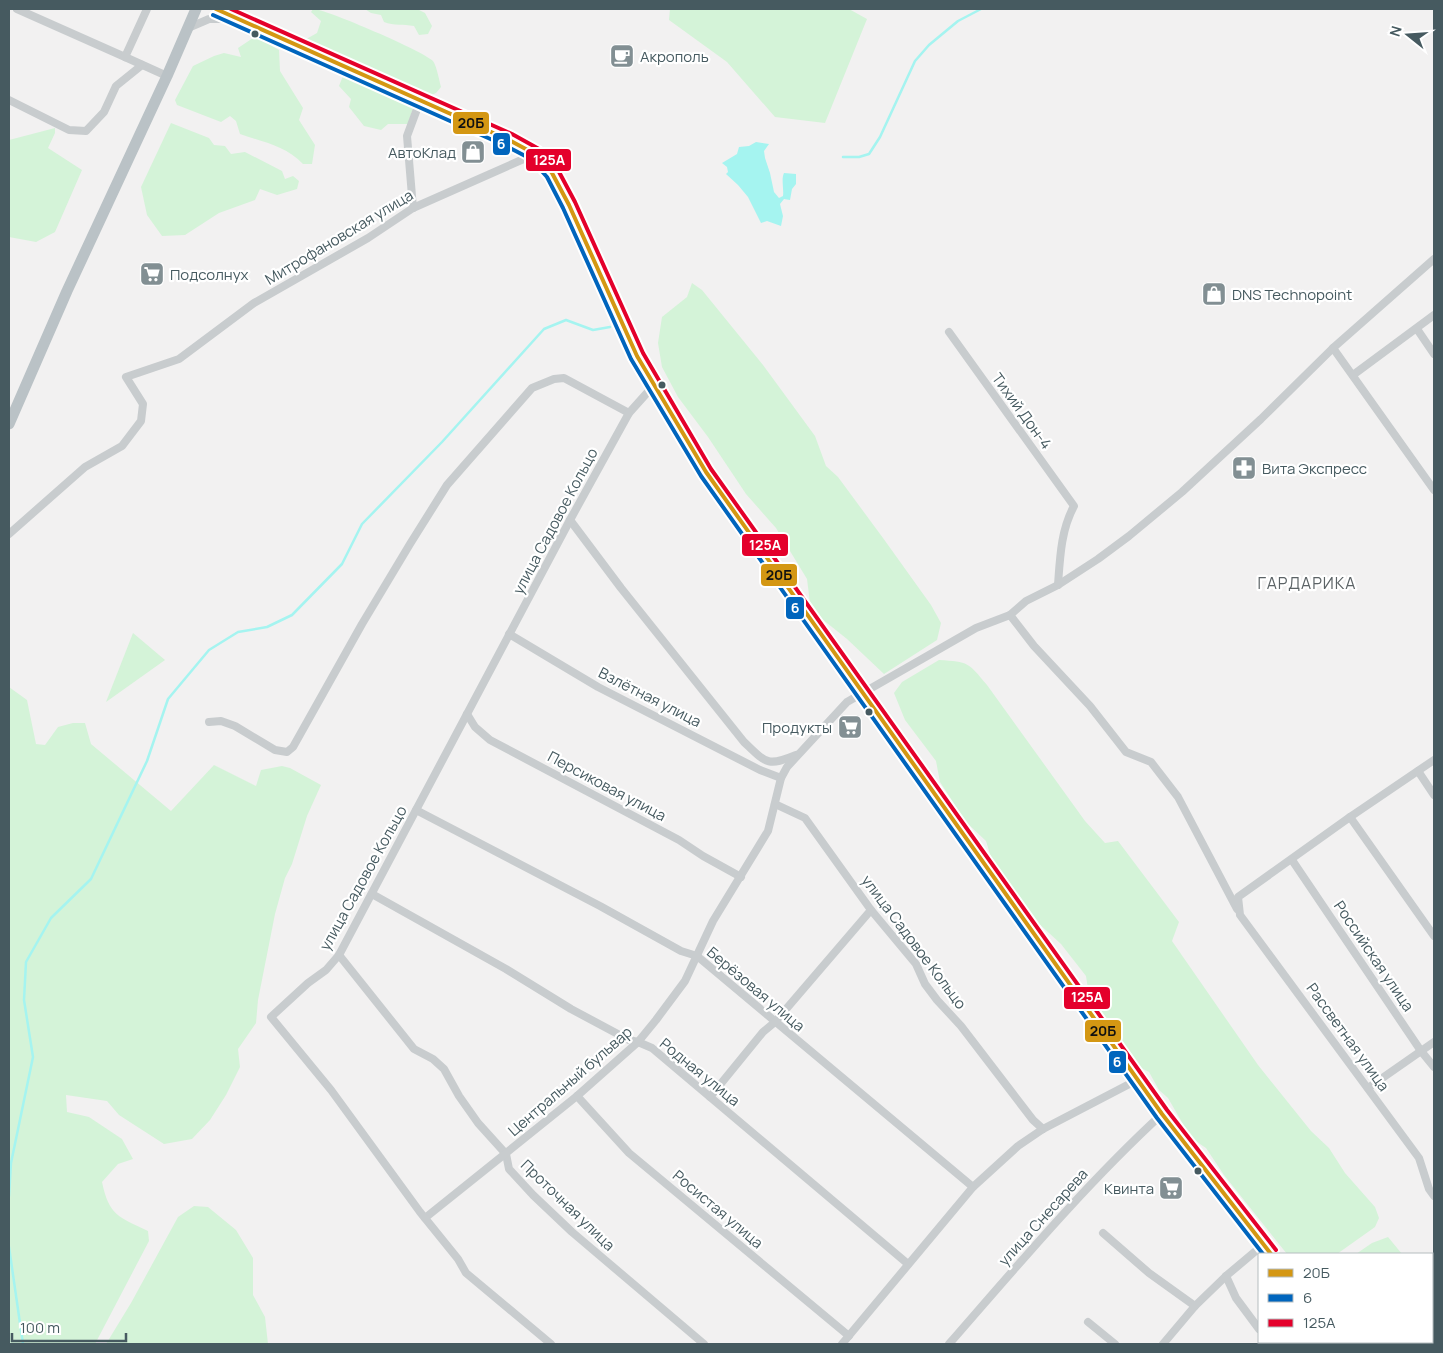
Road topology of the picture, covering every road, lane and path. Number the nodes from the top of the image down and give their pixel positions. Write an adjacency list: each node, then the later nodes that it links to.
1 (17, 9): 8 (street)
2 (146, 9): 8 (street)
3 (196, 9): 7 (highway)
4 (216, 9): 6 (street)
5 (229, 9): 6 (street)
6 (240, 20): 7 (street); 12 (street)
7 (188, 28): 10 (highway)
8 (125, 57): 9 (street)
9 (142, 64): 10 (street); 11 (street)
10 (167, 76): 24 (highway)
11 (9, 100)
12 (420, 102): 13 (street); 14 (street)
13 (535, 154): 14 (street, Митрофановская улица); 22 (street)
14 (413, 208): 27 (street, Митрофановская улица)
15 (1434, 259): 19 (street, Центральный бульвар)
16 (1434, 315): 17 (street)
17 (1417, 329): 20 (street); 21 (street)
18 (949, 332): 28 (street, Тихий Дон-4)
19 (1333, 348): 21 (street); 28 (street, Центральный бульвар)
20 (1434, 354)
21 (1353, 375): 25 (street)
22 (655, 384): 23 (street, улица Садовое Кольцо); 31 (street)
23 (629, 414): 26 (street, улица Садовое Кольцо); 33 (street)
24 (9, 424)
25 (1434, 490)
26 (570, 520): 30 (street, улица Садовое Кольцо); 34 (street)
27 (9, 534)
28 (1058, 584): 29 (street, Центральный бульвар)
29 (1010, 615): 31 (street, Центральный бульвар); 46 (street, Рассветная улица)
30 (509, 634): 32 (street, улица Садовое Кольцо); 37 (street, Взлётная улица)
31 (863, 693): 34 (street, Центральный бульвар); 55 (street)
32 (467, 714): 40 (street, улица Садовое Кольцо); 43 (street, Персиковая улица)
33 (210, 722)
34 (797, 754): 37 (street, Центральный бульвар)
35 (1434, 760): 36 (street)
36 (1418, 771): 38 (street); 41 (street)
37 (781, 778): 39 (street, Центральный бульвар)
38 (1434, 795)
39 (775, 804): 43 (street, Центральный бульвар); 45 (street, улица Садовое Кольцо)
40 (416, 810): 44 (street, улица Садовое Кольцо); 49 (street, Берёзовая улица)
41 (1350, 817): 42 (street); 47 (street)
42 (1292, 860): 46 (street); 53 (street, Российская улица)
43 (741, 877): 49 (street, Центральный бульвар)
44 (372, 894): 48 (street, улица Садовое Кольцо); 51 (street, Родная улица)
45 (871, 910): 50 (street); 60 (street, улица Садовое Кольцо)
46 (1240, 915): 56 (street, Рассветная улица)
47 (1434, 936)
48 (339, 955): 61 (street, Проточная улица); 64 (street, улица Садовое Кольцо)
49 (697, 956): 50 (street, Берёзовая улица); 51 (street, Центральный бульвар)
50 (775, 1022): 58 (street); 62 (street, Берёзовая улица)
51 (638, 1042): 57 (street, Центральный бульвар); 58 (street, Родная улица)
52 (1434, 1042): 53 (street)
53 (1421, 1051): 54 (street, Российская улица); 56 (street)
54 (1434, 1067)
55 (1139, 1079): 59 (street); 60 (street)
56 (1368, 1088): 63 (street, Рассветная улица)
57 (576, 1096): 61 (street, Центральный бульвар); 73 (street, Росистая улица)
58 (710, 1097): 68 (street, Родная улица)
59 (1162, 1114): 66 (street); 77 (street, улица Снесарева)
60 (1044, 1129): 62 (street)
61 (506, 1154): 64 (street, Центральный бульвар); 75 (street, Проточная улица)
62 (973, 1187): 68 (street)
63 (1434, 1196)
64 (425, 1218): 74 (street, улица Садовое Кольцо)
65 (1104, 1233): 70 (street)
66 (1264, 1244): 67 (street); 69 (street)
67 (1270, 1253)
68 (908, 1264): 73 (street)
69 (1226, 1276): 70 (street); 72 (street)
70 (1195, 1306): 79 (street)
71 (1088, 1322): 78 (street)
72 (1258, 1328)
73 (849, 1336): 76 (street)
74 (551, 1344)
75 (704, 1344)
76 (842, 1344)
77 (949, 1344)
78 (1115, 1344)
79 (1163, 1344)

